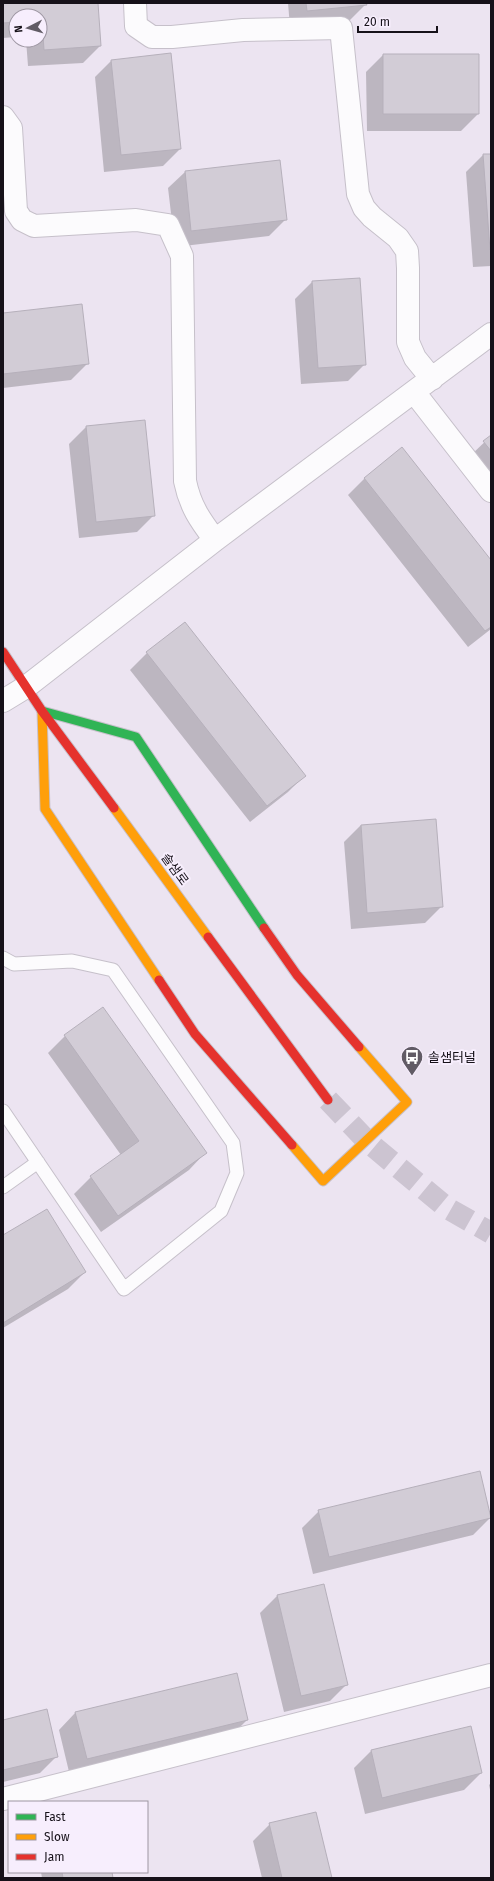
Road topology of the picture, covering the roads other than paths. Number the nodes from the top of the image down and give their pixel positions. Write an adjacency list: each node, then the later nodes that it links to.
1 (135, 3): 4 (street)
2 (3, 117): 7 (street)
3 (491, 334): 4 (street)
4 (432, 379): 5 (street)
5 (414, 392): 6 (street); 7 (street)
6 (491, 491)
7 (214, 540): 9 (street)
8 (3, 652): 9 (street, 솔샘로)
9 (26, 687): 10 (street); 11 (street, 솔샘로)
10 (3, 701)
11 (42, 711): 11 (street); 13 (street, 솔샘로)
12 (3, 958): 15 (lane)
13 (328, 1100)
14 (3, 1111): 15 (lane)
15 (38, 1162): 16 (lane)
16 (3, 1187)
17 (491, 1675): 18 (street)
18 (3, 1799)

